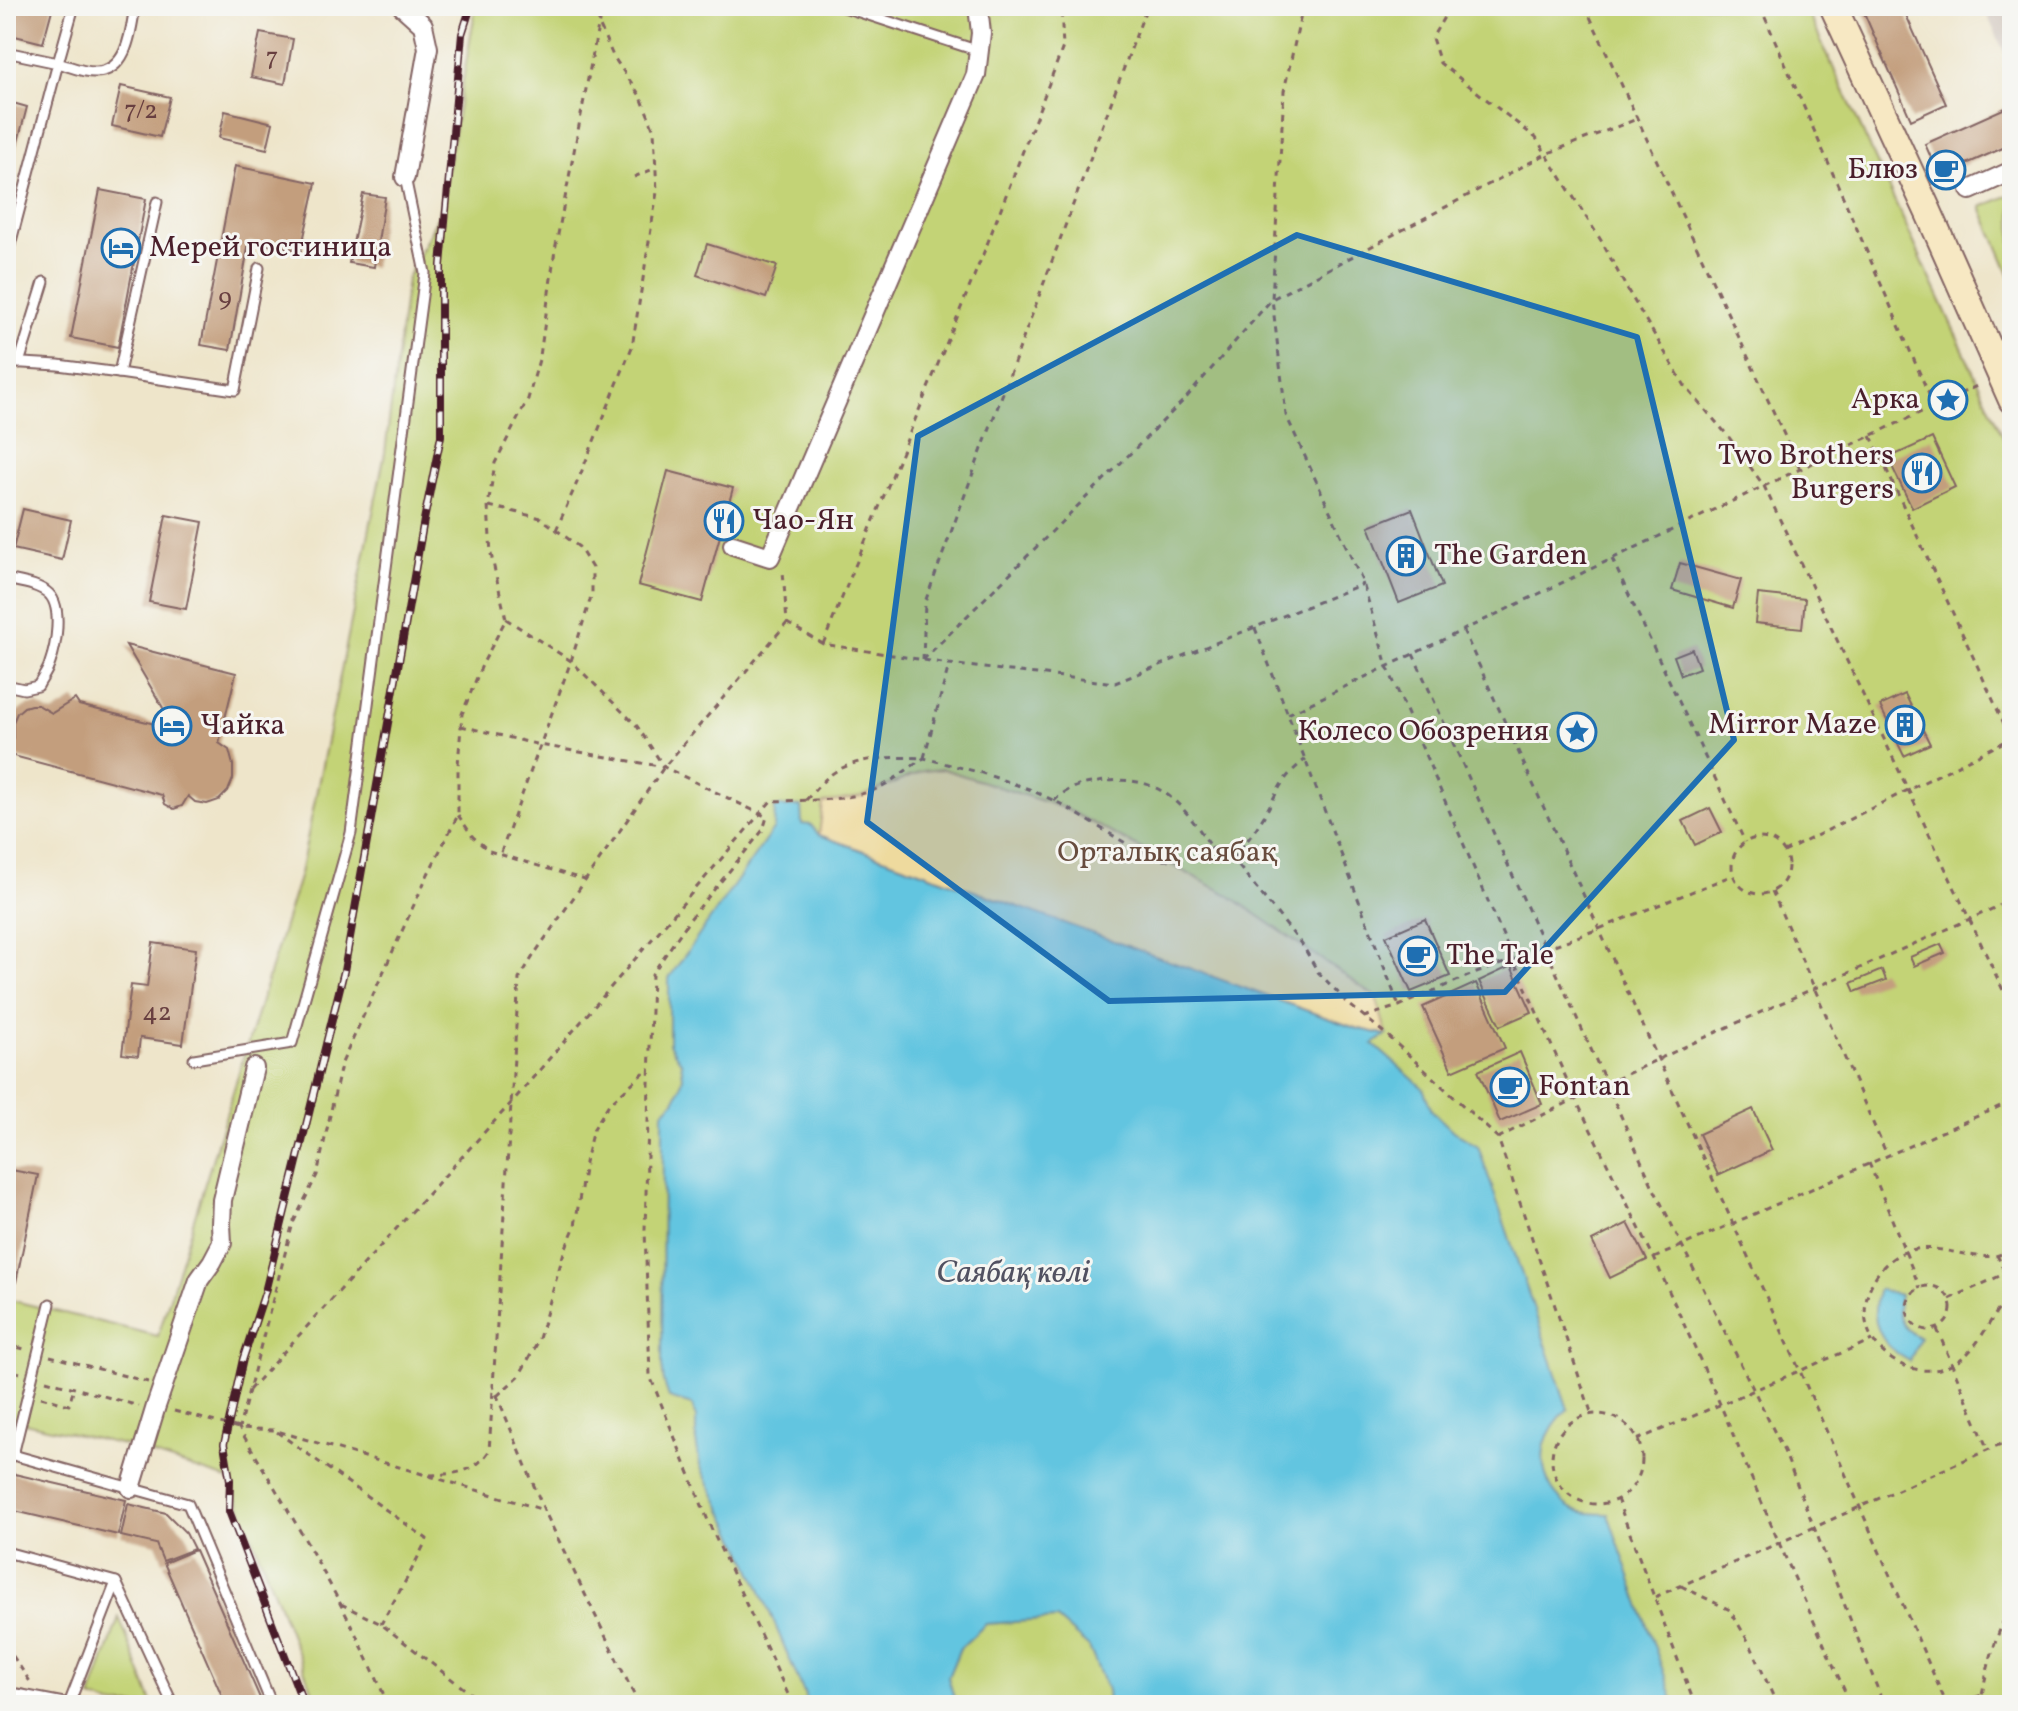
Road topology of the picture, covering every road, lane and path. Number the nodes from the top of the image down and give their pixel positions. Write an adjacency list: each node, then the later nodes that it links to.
1 (74, 6): 17 (lane)
2 (135, 6): 17 (lane)
3 (402, 6): 22 (street)
4 (602, 6): 14 (path)
5 (841, 6): 15 (lane)
6 (978, 6): 15 (street)
7 (1061, 6): 50 (path)
8 (1147, 6): 52 (path)
9 (1303, 6): 29 (path)
10 (1446, 6): 19 (path)
11 (1585, 6): 18 (path)
12 (1760, 6): 35 (path)
13 (1833, 6): 34 (main road)
14 (598, 22): 20 (path); 39 (path)
15 (979, 51): 41 (street)
16 (6, 52): 17 (lane)
17 (58, 63): 26 (lane)
18 (1637, 119): 19 (path); 37 (path)
19 (1546, 154): 29 (path); 38 (path)
20 (656, 168): 23 (path); 40 (path)
21 (2012, 171): 24 (street)
22 (405, 177): 86 (lane)
23 (634, 177)
24 (1970, 190)
25 (157, 202): 32 (lane)
26 (6, 260)
27 (259, 268): 32 (lane)
28 (44, 282): 31 (lane)
29 (1272, 299): 45 (path); 52 (path)
30 (6, 362): 31 (lane)
31 (19, 363): 32 (lane)
32 (119, 373)
33 (1981, 384): 35 (path)
34 (2012, 400)
35 (1934, 407): 36 (path)
36 (1871, 436): 37 (path); 59 (path)
37 (1800, 469): 38 (path)
38 (1764, 486): 43 (path); 64 (path)
39 (488, 506): 40 (path); 46 (path)
40 (556, 530): 53 (path)
41 (780, 534): 42 (street); 47 (path)
42 (733, 545)
43 (1612, 559): 49 (path); 69 (path)
44 (6, 579): 56 (lane)
45 (1363, 583): 48 (path); 55 (path)
46 (506, 619): 53 (path); 58 (path)
47 (787, 623): 50 (path); 63 (path)
48 (1254, 628): 54 (path); 57 (path)
49 (1463, 630): 51 (path); 79 (path)
50 (823, 644): 52 (path)
51 (1413, 654): 55 (path); 80 (path)
52 (923, 660): 54 (path)
53 (571, 661): 60 (path); 63 (path)
54 (949, 664): 61 (path)
55 (1387, 666): 57 (path); 81 (path)
56 (6, 685)
57 (1288, 714): 62 (path)
58 (461, 726): 60 (path); 68 (path)
59 (2012, 739): 64 (path)
60 (540, 745): 63 (path); 72 (path)
61 (924, 758): 65 (path); 65 (path); 66 (path)
62 (1306, 759): 73 (path); 83 (path)
63 (664, 767): 67 (path); 75 (path)
64 (1908, 790): 71 (path); 78 (path)
65 (806, 800): 67 (path)
66 (1054, 801): 70 (path); 70 (path)
67 (760, 812): 89 (path); 93 (path)
68 (458, 815): 72 (path); 120 (path)
69 (1745, 842): 71 (path); 74 (path)
70 (1212, 848): 73 (path)
71 (1784, 852): 76 (path)
72 (500, 855): 75 (path)
73 (1233, 859): 85 (path)
74 (1733, 875): 76 (path); 79 (path)
75 (585, 880): 93 (path)
76 (1772, 891): 82 (path)
77 (2012, 900): 78 (path)
78 (1970, 919): 82 (path); 84 (path)
79 (1599, 929): 80 (path); 87 (path)
80 (1545, 948): 81 (path); 90 (path)
81 (1513, 959): 83 (path); 91 (path)
82 (1815, 989): 87 (path); 95 (path)
83 (1399, 1006): 85 (path)
84 (2012, 1009)
85 (1364, 1017): 94 (path)
86 (194, 1059)
87 (1658, 1059): 90 (path); 97 (path)
88 (254, 1068): 117 (street)
89 (650, 1068): 123 (path); 156 (path)
90 (1606, 1083): 91 (path); 98 (path)
91 (1575, 1098): 94 (path); 102 (path)
92 (2012, 1101): 95 (path)
93 (512, 1102): 118 (path); 120 (path)
94 (1498, 1138): 126 (path)
95 (1887, 1156): 96 (path)
96 (1869, 1163): 97 (path); 100 (path)
97 (1733, 1223): 98 (path); 115 (path)
98 (1682, 1245): 102 (path); 121 (path)
99 (2012, 1249): 101 (path)
100 (1905, 1252): 101 (path); 105 (path); 110 (path)
101 (1997, 1255): 103 (path)
102 (1654, 1258): 124 (path)
103 (2006, 1273): 104 (path); 107 (path)
104 (2012, 1286)
105 (1920, 1288): 107 (path); 109 (path)
106 (2012, 1295): 113 (path)
107 (1950, 1299): 109 (path)
108 (50, 1304): 112 (lane)
109 (1937, 1329): 113 (path)
110 (1872, 1340): 113 (path); 115 (path)
111 (6, 1344): 112 (path)
112 (38, 1353): 116 (lane); 117 (path)
113 (1953, 1364): 131 (path)
114 (6, 1369): 116 (path)
115 (1800, 1371): 121 (path); 136 (path)
116 (32, 1377): 119 (path); 122 (lane)
117 (163, 1386): 125 (street)
118 (493, 1386): 123 (path); 133 (path)
119 (74, 1388): 122 (path); 125 (path)
120 (249, 1390): 127 (path)
121 (1753, 1390): 124 (path); 138 (path)
122 (28, 1394): 132 (lane)
123 (497, 1396): 137 (path)
124 (1720, 1404): 130 (path); 139 (path)
125 (155, 1408): 127 (path); 134 (street)
126 (1592, 1415): 130 (path); 135 (path)
127 (239, 1428): 128 (path); 144 (path)
128 (274, 1430): 133 (path); 146 (path)
129 (2012, 1439): 131 (path)
130 (1637, 1440): 135 (path)
131 (1988, 1450): 136 (path)
132 (10, 1454): 134 (lane)
133 (427, 1475): 137 (path)
134 (131, 1488): 152 (lane)
135 (1617, 1499): 143 (path)
136 (1860, 1507): 138 (path); 161 (path)
137 (544, 1510): 155 (path)
138 (1814, 1528): 139 (path); 160 (path)
139 (1779, 1543): 142 (path); 159 (path)
140 (6, 1552): 141 (lane)
141 (116, 1582): 150 (lane); 151 (lane)
142 (1681, 1586): 143 (path); 158 (path)
143 (1655, 1597): 157 (path)
144 (339, 1603): 146 (path); 153 (path)
145 (2012, 1604): 149 (path)
146 (381, 1624): 154 (path)
147 (6, 1646): 150 (path)
148 (6, 1695): 150 (lane)
149 (1982, 1695): 162 (path); 163 (path)
150 (43, 1699)
151 (173, 1705)
152 (272, 1705)
153 (388, 1705)
154 (485, 1705)
155 (639, 1705)
156 (793, 1705)
157 (1695, 1705)
158 (1777, 1705)
159 (1851, 1705)
160 (1884, 1705)
161 (1947, 1705)
162 (1953, 1705)
163 (1980, 1705)

